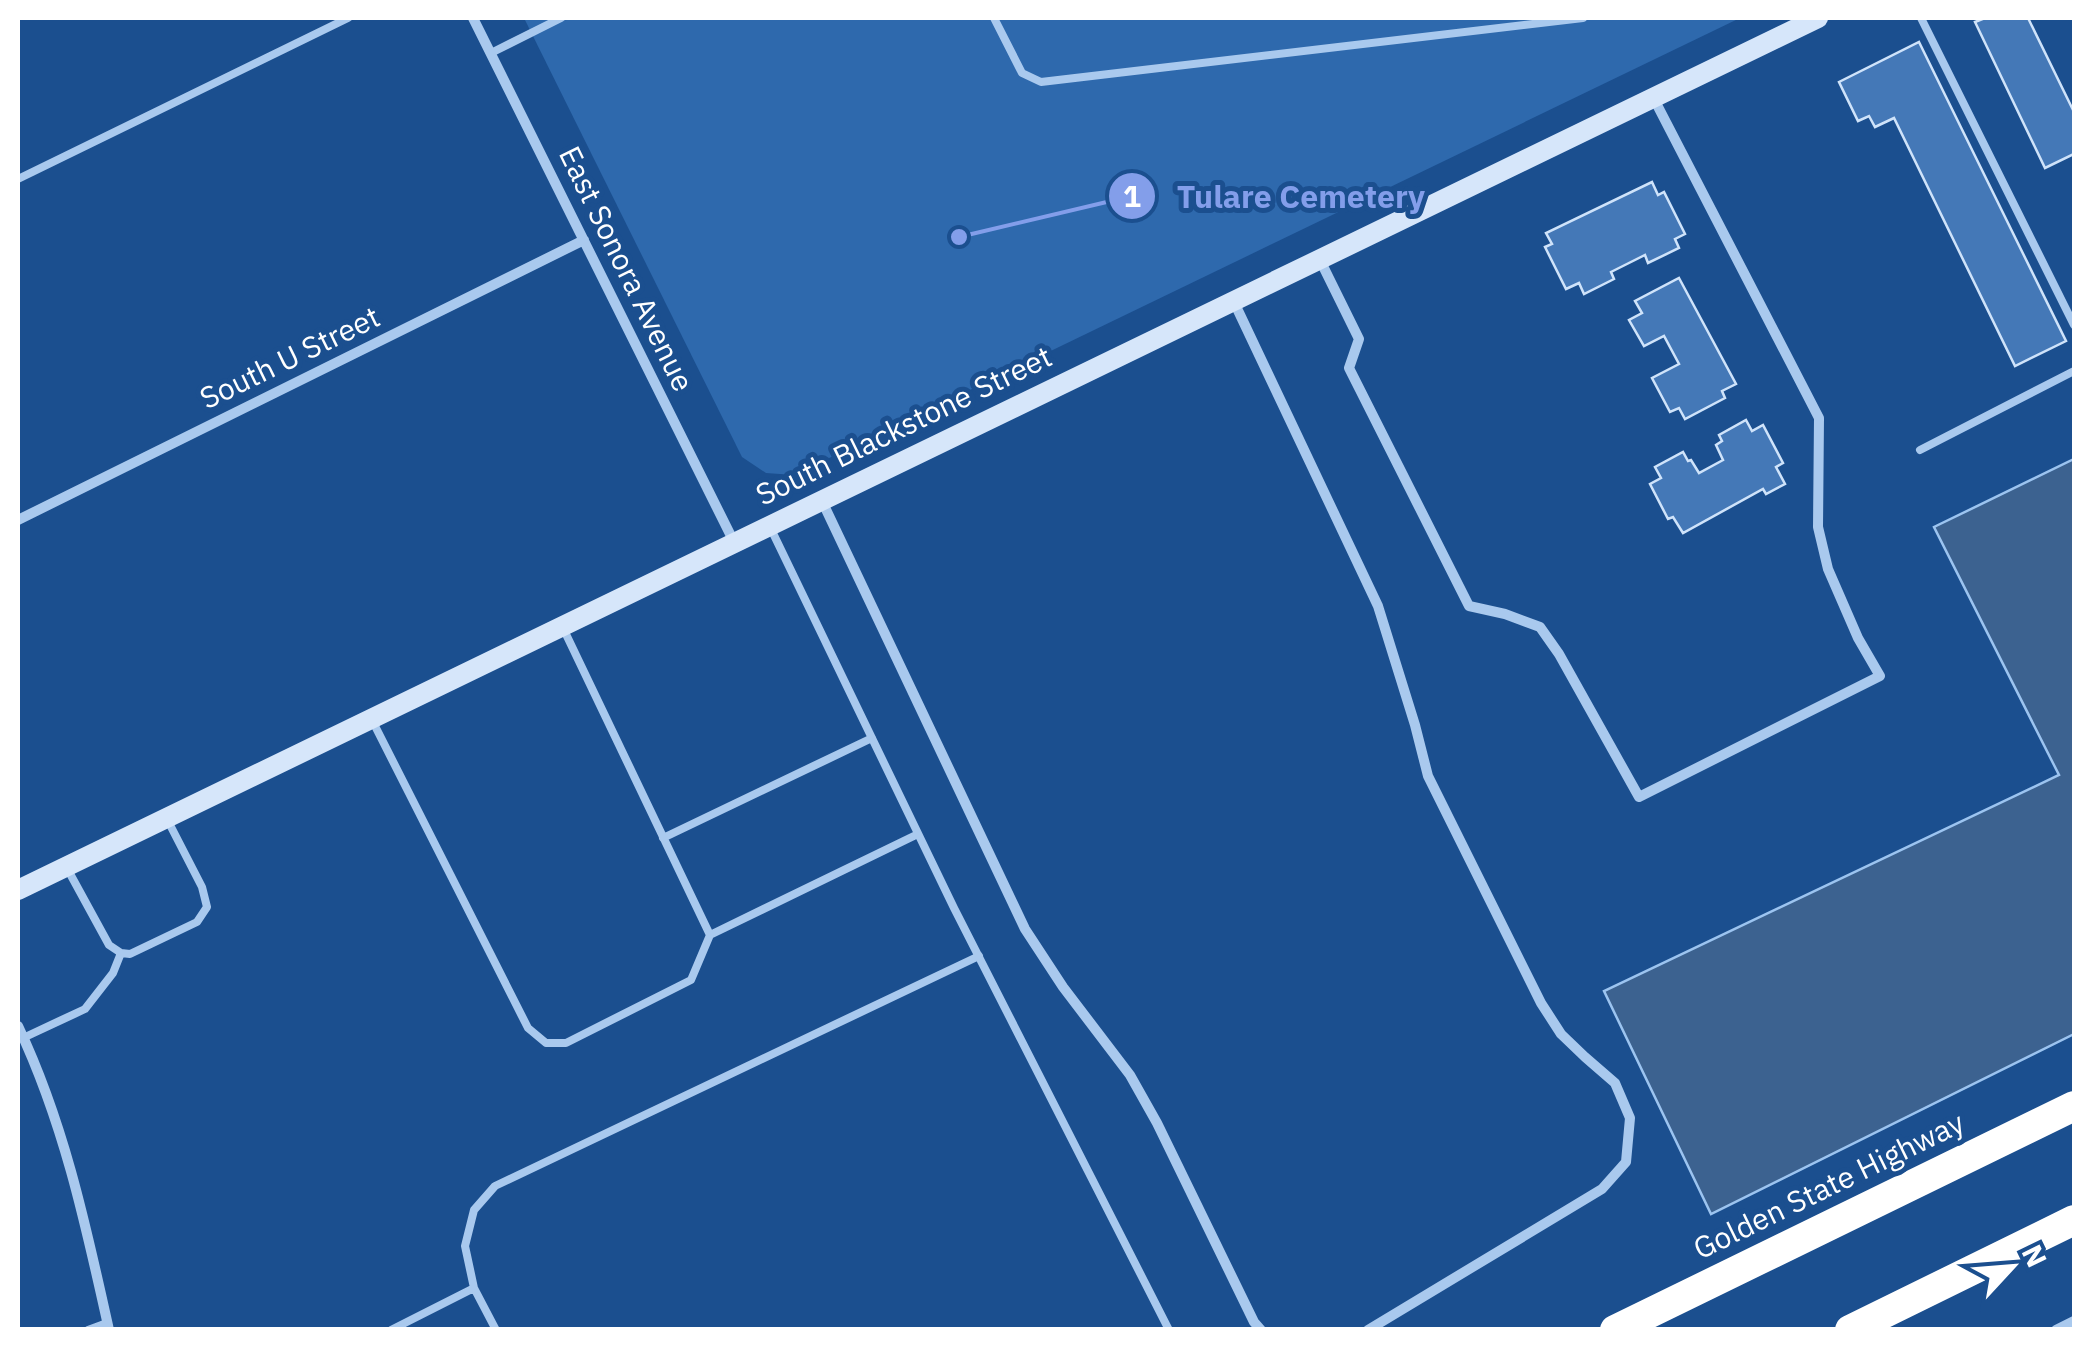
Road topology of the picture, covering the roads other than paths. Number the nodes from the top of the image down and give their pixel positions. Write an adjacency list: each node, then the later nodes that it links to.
1 (348, 18): 10 (lane)
2 (473, 18): 8 (street, East Sonora Avenue)
3 (561, 18): 8 (lane)
4 (994, 18): 5 (lane)
5 (1582, 18)
6 (1818, 18): 9 (main road, South Blackstone Street)
7 (1921, 18): 14 (lane)
8 (490, 53): 11 (street, East Sonora Avenue)
9 (1653, 97): 12 (main road, South Blackstone Street); 12 (street)
10 (18, 179)
11 (584, 240): 18 (street, South U Street); 20 (street, East Sonora Avenue)
12 (1320, 259): 13 (main road, South Blackstone Street)
13 (1234, 300): 17 (main road, South Blackstone Street); 44 (street)
14 (2074, 325)
15 (2074, 371): 16 (lane)
16 (1920, 450)
17 (822, 500): 19 (main road, South Blackstone Street); 43 (street)
18 (18, 520)
19 (769, 526): 20 (main road, South Blackstone Street); 23 (lane)
20 (734, 542): 21 (main road, South Blackstone Street)
21 (562, 626): 22 (main road, South Blackstone Street); 26 (lane)
22 (371, 718): 24 (main road, South Blackstone Street); 29 (lane)
23 (872, 738): 25 (lane); 26 (lane)
24 (166, 818): 27 (main road, South Blackstone Street); 30 (lane)
25 (918, 834): 29 (lane); 31 (lane)
26 (663, 838): 29 (lane)
27 (66, 866): 28 (main road, South Blackstone Street); 30 (lane)
28 (18, 890)
29 (710, 935)
30 (122, 953): 33 (lane)
31 (979, 956): 36 (lane); 42 (lane)
32 (18, 1026): 33 (street)
33 (23, 1038): 38 (street)
34 (2074, 1106): 45 (highway, Golden State Highway)
35 (2074, 1220): 46 (highway)
36 (474, 1288): 40 (lane); 41 (lane)
37 (2074, 1320): 47 (street)
38 (108, 1326): 39 (lane)
39 (88, 1330)
40 (391, 1330)
41 (496, 1330)
42 (1169, 1330)
43 (1261, 1330)
44 (1368, 1330)
45 (1615, 1330)
46 (1850, 1330)
47 (2056, 1330)

